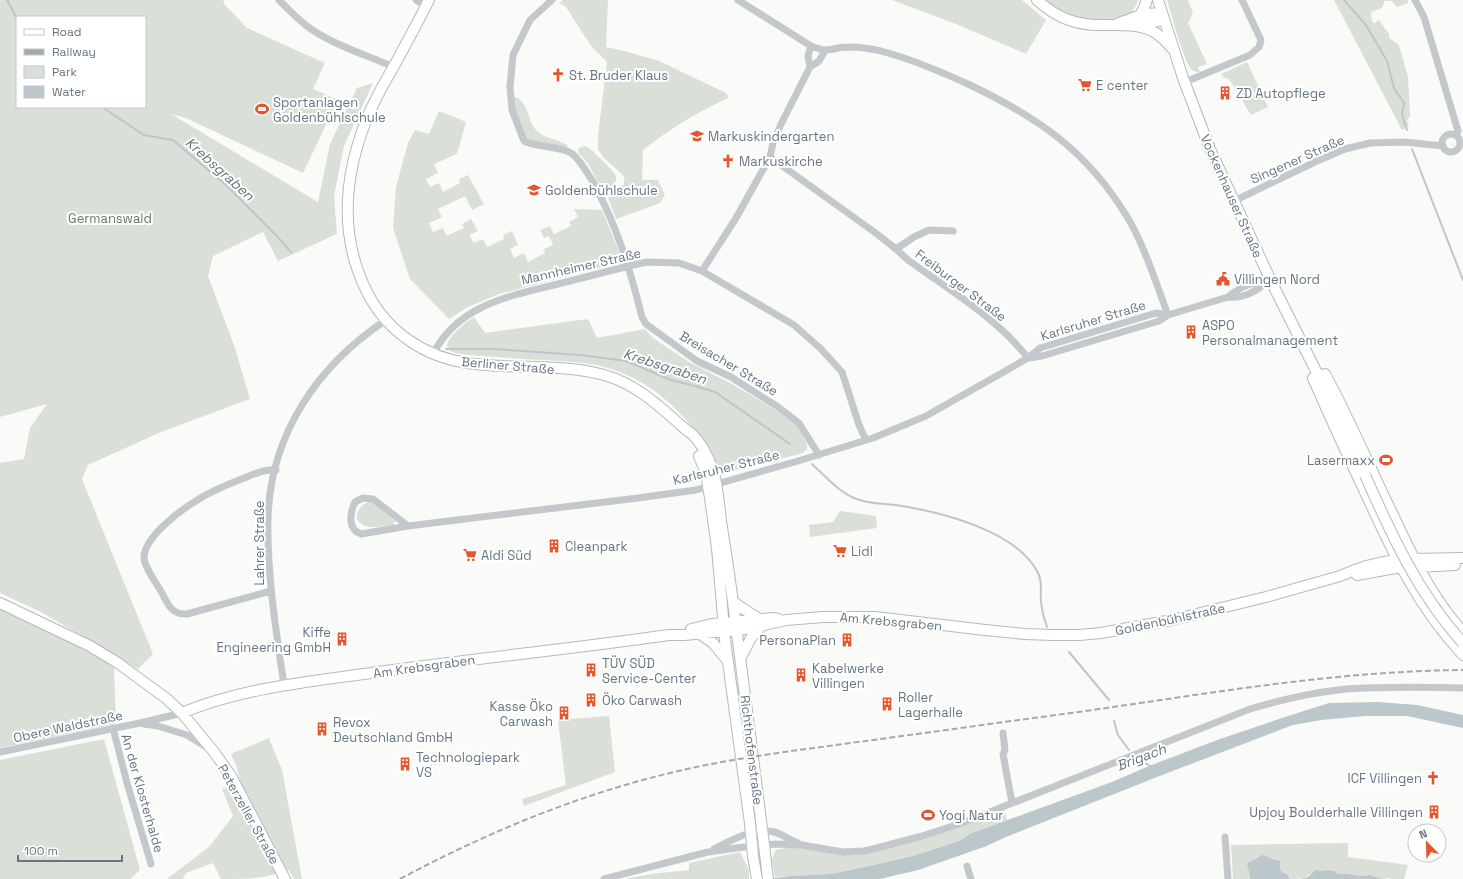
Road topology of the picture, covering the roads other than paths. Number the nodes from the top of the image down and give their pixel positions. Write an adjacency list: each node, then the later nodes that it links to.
1 (279, 0): 18 (street)
2 (416, 0): 10 (street)
3 (552, 0): 27 (street, Breisacher Straße)
4 (738, 0): 15 (street)
5 (1147, 0): 12 (street)
6 (1158, 0): 11 (street, Vockenhauser Straße)
7 (1242, 0): 20 (street)
8 (1415, 0): 21 (street)
9 (1038, 1): 13 (street)
10 (427, 3): 18 (street, Berliner Straße)
11 (1163, 16): 12 (street); 14 (street); 17 (street, Vockenhauser Straße)
12 (1139, 17): 13 (street)
13 (1116, 25): 14 (street)
14 (1129, 26): 17 (street)
15 (811, 46): 16 (street); 19 (street)
16 (825, 51): 19 (street); 30 (street)
17 (1174, 51): 20 (street, Vockenhauser Straße)
18 (393, 67): 31 (street, Berliner Straße)
19 (810, 68): 23 (street)
20 (1185, 82): 24 (street, Vockenhauser Straße)
21 (1456, 135): 22 (street); 22 (street)
22 (1442, 146): 24 (street, Singener Straße)
23 (770, 157): 26 (street, Freiburger Straße); 28 (street)
24 (1234, 200): 29 (street, Vockenhauser Straße)
25 (954, 231): 26 (street, Freiburger Straße)
26 (896, 249): 34 (street, Freiburger Straße)
27 (629, 266): 28 (street, Mannheimer Straße); 33 (street, Mannheimer Straße); 36 (street, Breisacher Straße)
28 (702, 271): 35 (street, Mannheimer Straße)
29 (1270, 279): 30 (street, Karlsruher Straße); 32 (street, Vockenhauser Straße)
30 (1168, 315): 34 (street, Karlsruher Straße)
31 (386, 320): 33 (street, Berliner Straße); 37 (street, Lahrer Straße)
32 (1306, 350): 40 (street, Vockenhauser Straße); 42 (street, Vockenhauser Straße); 59 (street, Vockenhauser Straße, bridge)
33 (433, 354): 38 (street, Berliner Straße)
34 (1028, 358): 35 (street, Karlsruher Straße)
35 (866, 440): 36 (street, Karlsruher Straße)
36 (819, 455): 38 (street, Karlsruher Straße)
37 (276, 470): 49 (street, Lahrer Straße); 49 (street)
38 (712, 485): 39 (street, Karlsruher Straße); 50 (street, Berliner Straße); 54 (street, Berliner Straße)
39 (408, 526): 39 (street, Karlsruher Straße)
40 (1388, 540): 43 (street, Vockenhauser Straße); 44 (street)
41 (1463, 558): 42 (street)
42 (1415, 563): 46 (street); 48 (street, Vockenhauser Straße)
43 (1399, 564): 44 (street, Goldenbühlstraße); 47 (street, Goldenbühlstraße); 59 (street, Vockenhauser Straße)
44 (1372, 565): 47 (street, Goldenbühlstraße)
45 (1463, 565): 46 (street)
46 (1444, 566): 48 (street)
47 (1340, 576): 55 (street, Goldenbühlstraße)
48 (1429, 585): 56 (street, Vockenhauser Straße)
49 (271, 591): 62 (street, Lahrer Straße)
50 (733, 602): 52 (street); 53 (street, Berliner Straße)
51 (0, 603): 64 (street, Peterzeller Straße)
52 (759, 623): 53 (street, Am Krebsgraben); 55 (street, Am Krebsgraben); 60 (street)
53 (736, 626): 54 (street, Am Krebsgraben); 60 (street, Richthofenstraße)
54 (724, 627): 57 (street, Am Krebsgraben); 58 (street, Am Krebsgraben); 61 (street, Richthofenstraße)
55 (996, 631)
56 (1463, 632)
57 (700, 634): 58 (street, Am Krebsgraben); 61 (street)
58 (670, 635): 62 (street, Am Krebsgraben)
59 (1462, 649)
60 (740, 659): 71 (street, Richthofenstraße)
61 (728, 661): 72 (street, Richthofenstraße)
62 (284, 686): 64 (street, Am Krebsgraben)
63 (1463, 688): 70 (street)
64 (182, 713): 65 (street, Obere Waldstraße); 69 (street, Peterzeller Straße)
65 (140, 723): 66 (street, Obere Waldstraße); 69 (street, Obere Waldstraße)
66 (113, 728): 68 (street, Obere Waldstraße); 78 (street, An der Klosterhalde)
67 (1003, 733): 70 (street)
68 (0, 752)
69 (214, 752): 82 (street, Peterzeller Straße)
70 (1012, 803): 75 (street)
71 (763, 831): 72 (street); 74 (street, Richthofenstraße); 75 (street)
72 (751, 833): 76 (street, Richthofenstraße); 77 (street)
73 (1225, 837): 85 (street)
74 (764, 845): 75 (street); 76 (street); 81 (street, Richthofenstraße)
75 (802, 845)
76 (752, 846): 77 (street); 80 (street, Richthofenstraße)
77 (708, 852): 83 (street)
78 (151, 864)
79 (967, 866): 84 (street)
80 (757, 875)
81 (768, 875)
82 (285, 879)
83 (604, 879)
84 (971, 879)
85 (1228, 879)

